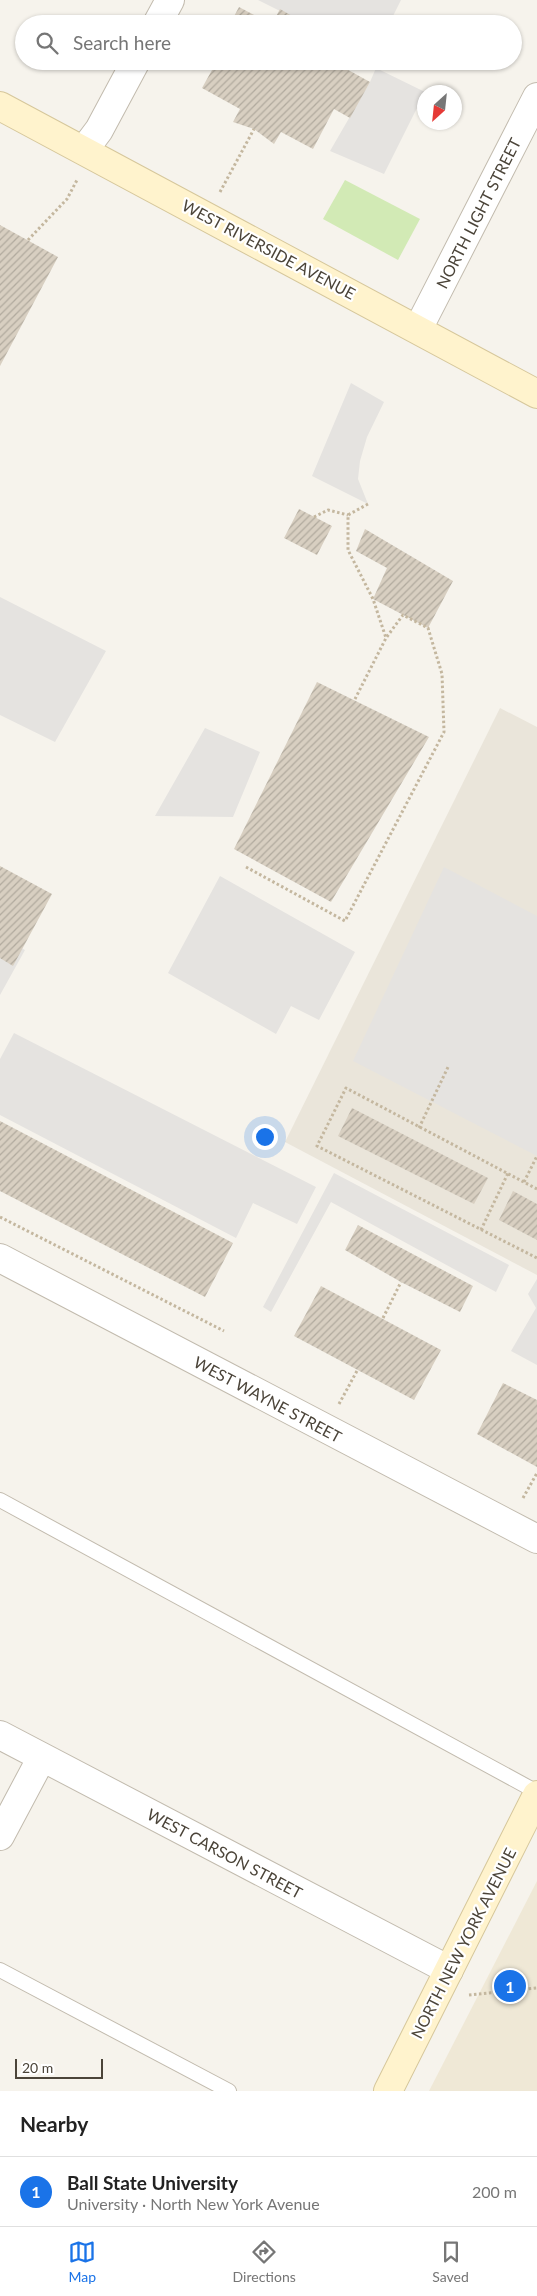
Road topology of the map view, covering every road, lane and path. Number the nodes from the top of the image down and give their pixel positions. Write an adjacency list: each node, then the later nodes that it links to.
1 (170, 0): 2 (street)
2 (162, 15)
3 (131, 70): 7 (street)
4 (537, 97): 11 (street, NORTH LIGHT STREET)
5 (0, 106): 7 (street, WEST RIVERSIDE AVENUE)
6 (254, 129): 9 (path)
7 (84, 150): 11 (street, WEST RIVERSIDE AVENUE)
8 (78, 177): 10 (path)
9 (220, 192)
10 (28, 240)
11 (418, 329): 12 (street, WEST RIVERSIDE AVENUE)
12 (537, 394)
13 (368, 504): 14 (path)
14 (348, 515): 15 (path); 16 (path)
15 (314, 517)
16 (386, 638): 17 (path); 18 (path)
17 (354, 700)
18 (246, 867)
19 (448, 1067): 20 (path)
20 (419, 1128): 22 (path); 26 (path)
21 (537, 1156): 23 (path)
22 (508, 1173): 23 (path); 26 (path)
23 (524, 1182): 24 (path)
24 (537, 1189)
25 (0, 1217): 31 (path)
26 (481, 1230): 28 (path)
27 (0, 1258): 33 (street, WEST WAYNE STREET)
28 (537, 1258)
29 (401, 1282): 30 (path)
30 (383, 1318)
31 (224, 1331)
32 (358, 1369): 33 (path)
33 (326, 1428): 35 (street, WEST WAYNE STREET)
34 (0, 1500): 38 (lane)
35 (537, 1539)
36 (0, 1735): 37 (street, WEST CARSON STREET)
37 (42, 1757): 39 (street); 41 (street, WEST CARSON STREET)
38 (535, 1805): 41 (street, NORTH NEW YORK AVENUE)
39 (0, 1836)
40 (0, 1970): 44 (lane)
41 (449, 1970): 45 (street, NORTH NEW YORK AVENUE)
42 (537, 1988): 43 (path)
43 (469, 1995)
44 (229, 2091)
45 (388, 2091)

